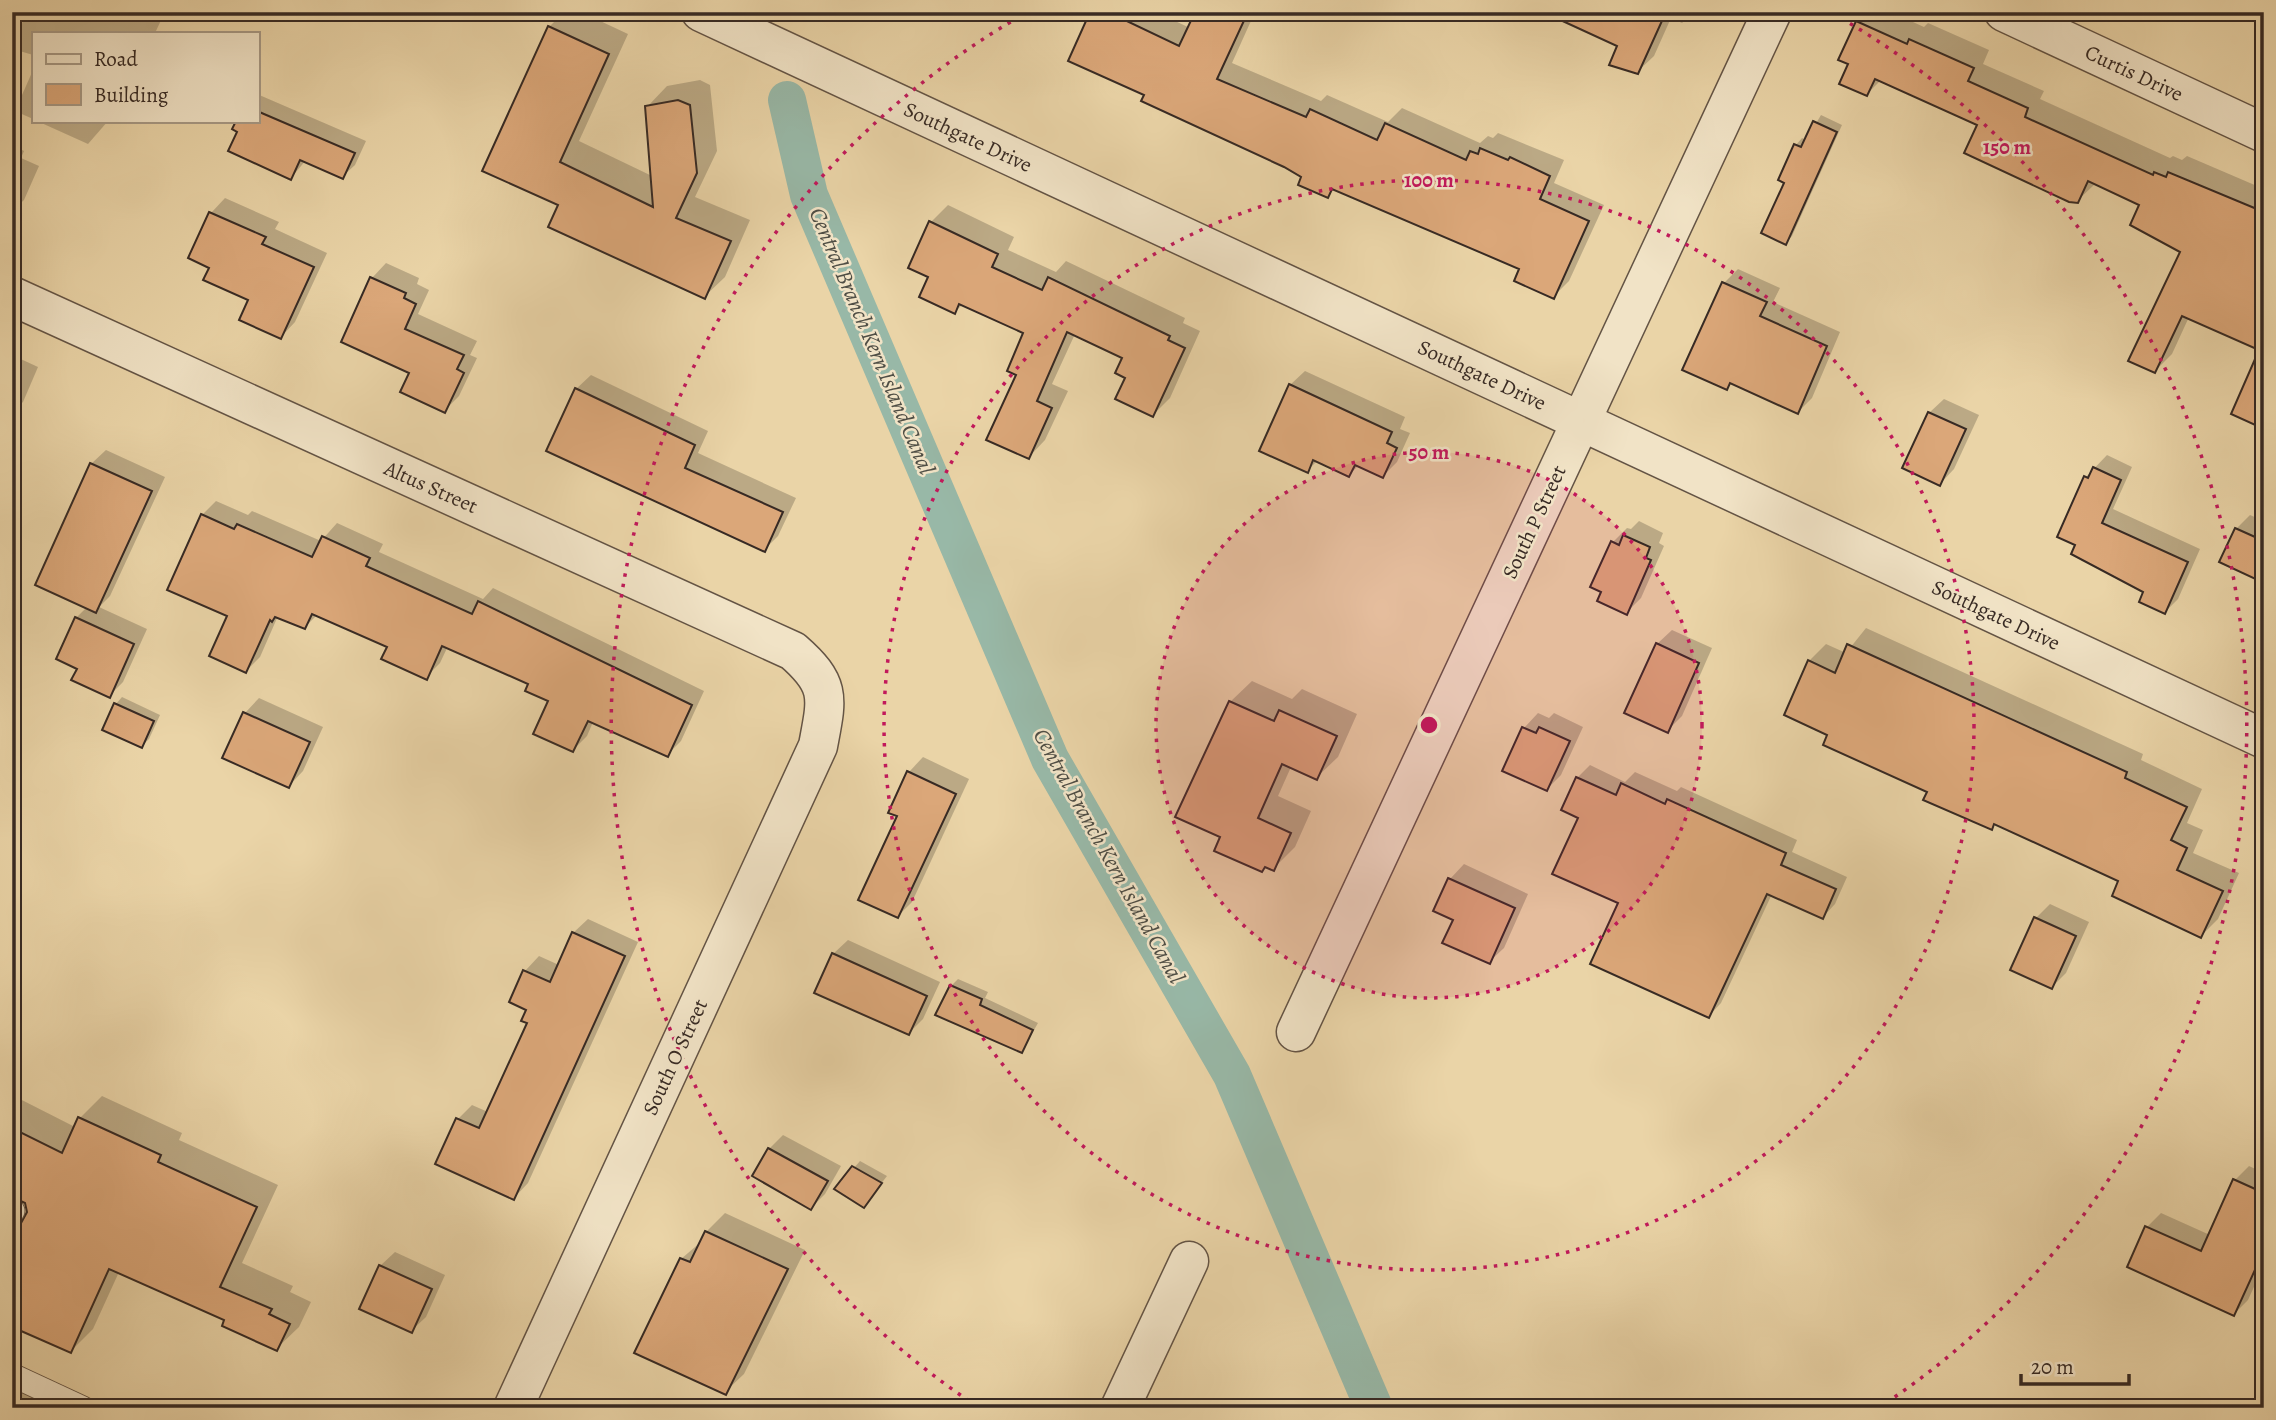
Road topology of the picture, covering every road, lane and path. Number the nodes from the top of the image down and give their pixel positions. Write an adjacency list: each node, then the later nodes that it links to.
1 (701, 12): 6 (street, Southgate Drive)
2 (1772, 12): 6 (street, South P Street)
3 (2004, 12): 4 (street, Curtis Drive)
4 (2264, 133)
5 (12, 296): 7 (street, Altus Street)
6 (1581, 421): 8 (street, Southgate Drive); 9 (street, South P Street)
7 (826, 702): 14 (street, South O Street)
8 (2264, 739)
9 (1296, 1032)
10 (1189, 1261): 15 (street)
11 (12, 1375): 12 (lane)
12 (59, 1403): 13 (lane)
13 (83, 1408)
14 (513, 1408)
15 (1120, 1408)

